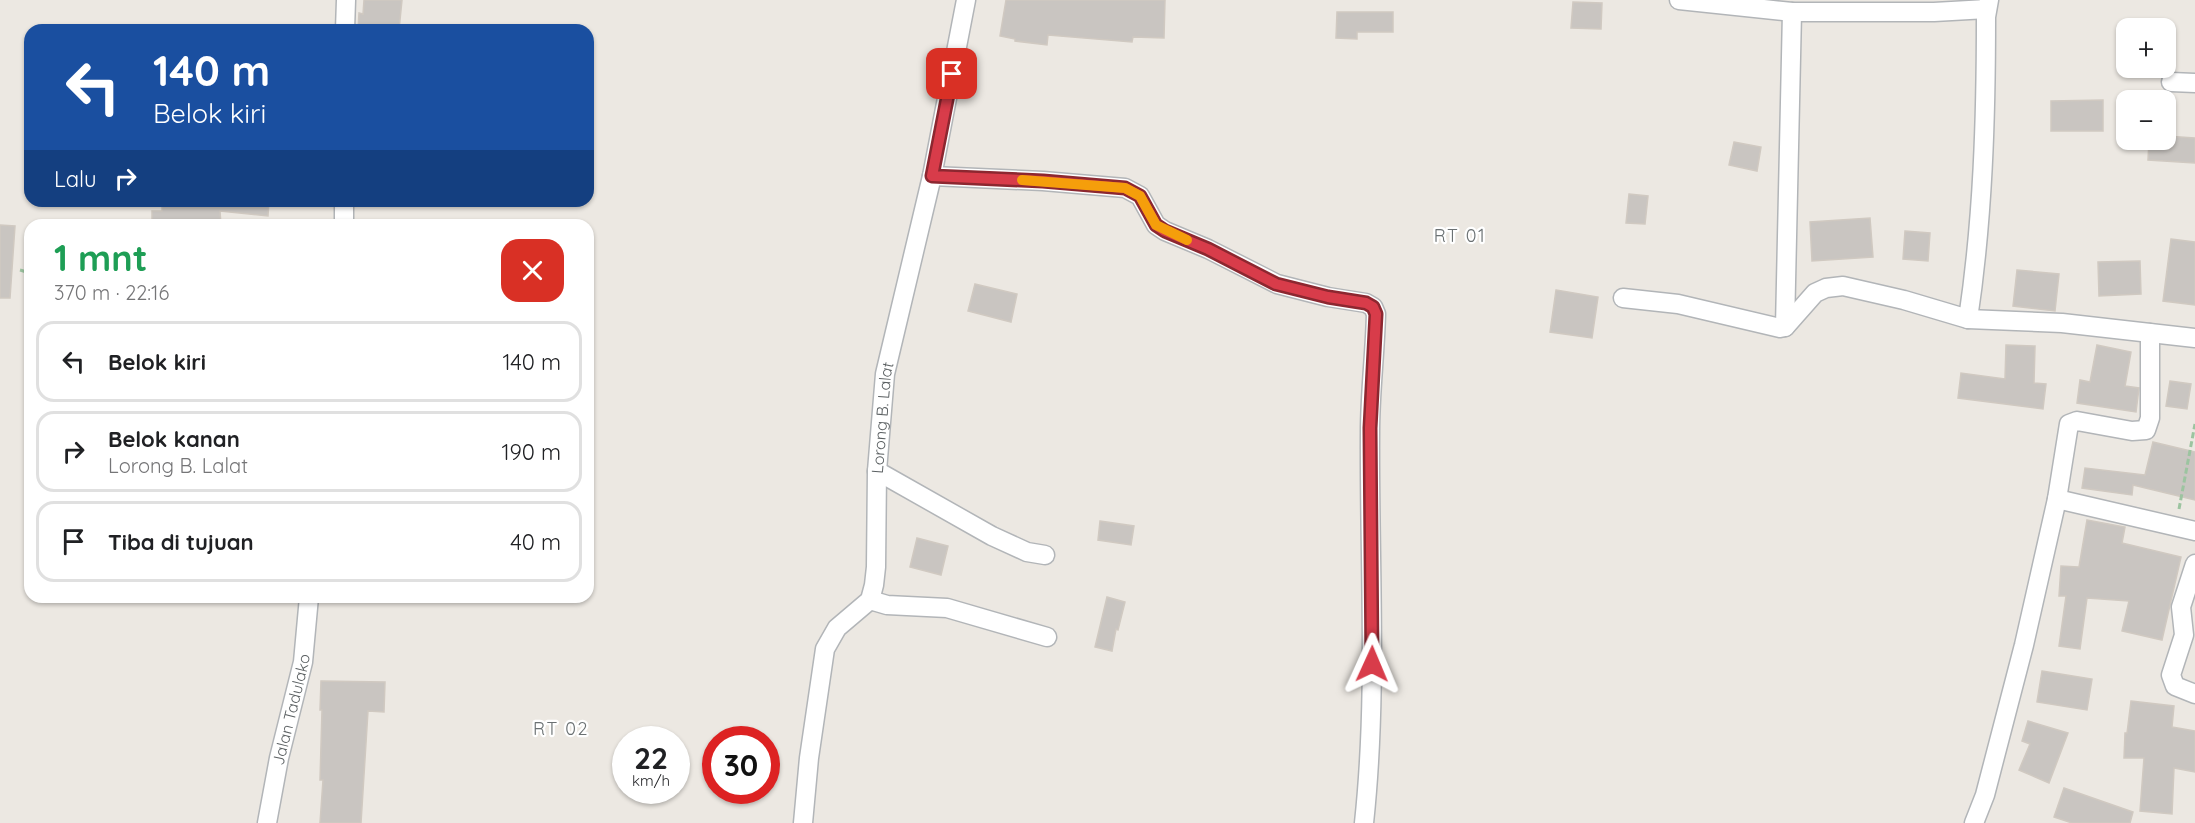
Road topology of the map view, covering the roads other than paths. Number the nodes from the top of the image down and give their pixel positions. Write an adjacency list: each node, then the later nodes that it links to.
1 (346, 0): 6 (street)
2 (966, 0): 9 (street, Lorong B. Lalat)
3 (1679, 0): 5 (street)
4 (1988, 4): 5 (street); 11 (street)
5 (1792, 12): 12 (street)
6 (345, 24)
7 (2171, 82): 8 (street)
8 (2195, 83)
9 (932, 176): 15 (street, Lorong B. Lalat); 26 (street)
10 (1623, 298): 12 (street)
11 (1968, 320): 12 (street); 13 (street)
12 (1785, 327)
13 (2150, 333): 14 (street); 16 (street)
14 (2195, 338)
15 (877, 471): 18 (street); 20 (street, Lorong B. Lalat)
16 (2057, 499): 17 (street); 27 (street)
17 (2195, 531)
18 (1045, 555)
19 (2195, 564): 23 (street)
20 (870, 600): 22 (street); 25 (street)
21 (308, 603): 24 (street, Jalan Tadulako)
22 (1047, 637)
23 (2195, 694)
24 (267, 823)
25 (803, 823)
26 (1364, 823)
27 (1974, 823)

